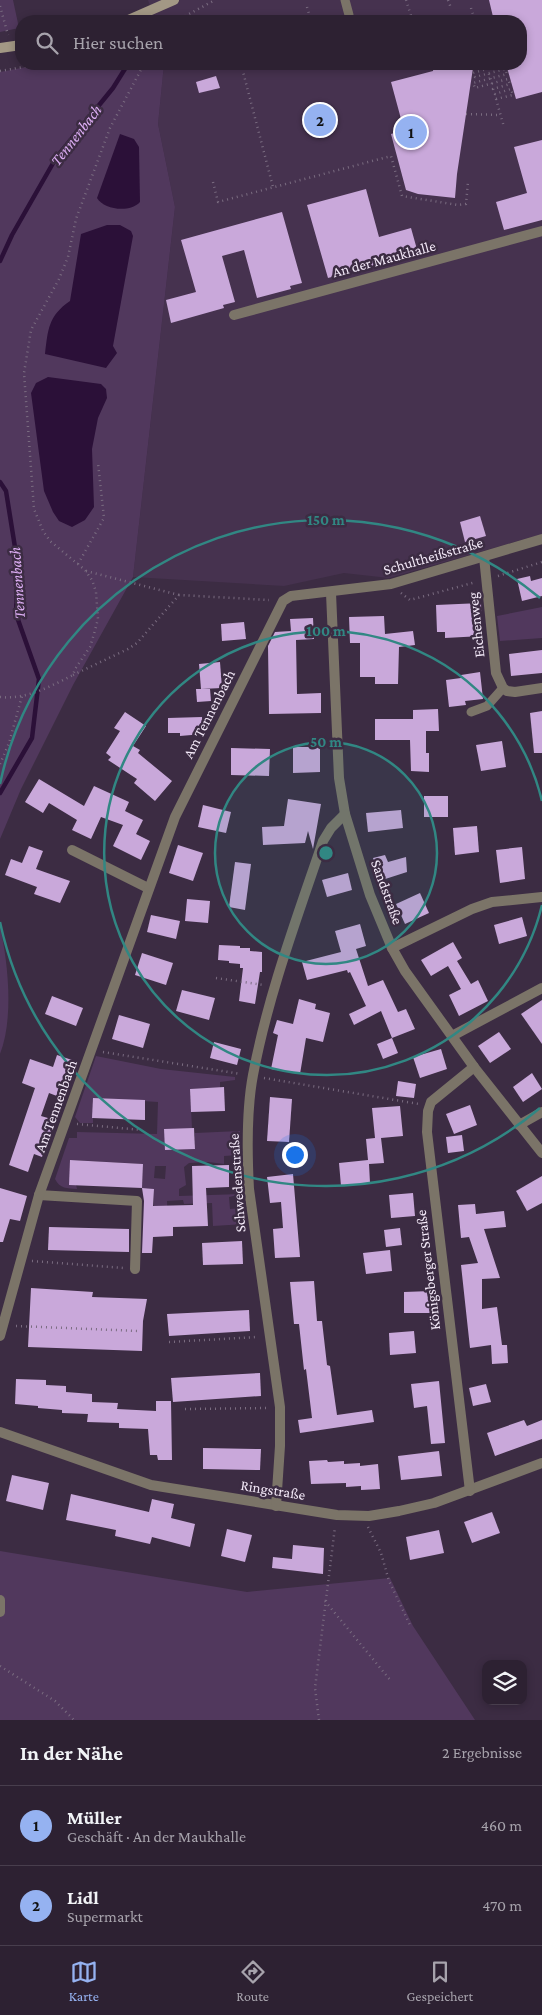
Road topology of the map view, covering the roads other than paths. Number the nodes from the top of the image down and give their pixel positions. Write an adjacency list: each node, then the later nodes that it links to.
1 (174, 0): 3 (main road)
2 (345, 0): 4 (lane)
3 (140, 15)
4 (349, 15)
5 (15, 45): 6 (main road)
6 (0, 48)
7 (542, 231): 8 (street, An der Maukhalle)
8 (234, 315)
9 (542, 539): 10 (street, Schultheißstraße)
10 (484, 557): 11 (street, Schultheißstraße); 12 (street, Eichenweg)
11 (331, 593): 15 (street, Sandstraße); 17 (street, Am Tennenbach)
12 (503, 688): 13 (street); 14 (lane)
13 (542, 688)
14 (471, 712)
15 (345, 814): 19 (street, Sandstraße); 32 (street, Schwedenstraße)
16 (72, 850): 17 (street)
17 (148, 888): 26 (street, Am Tennenbach)
18 (542, 897): 19 (street)
19 (392, 948): 21 (street, Sandstraße)
20 (542, 988): 21 (street)
21 (452, 1036): 22 (street, Sandstraße)
22 (474, 1067): 24 (street, Sandstraße); 31 (street, Königsberger Straße)
23 (542, 1112): 24 (street)
24 (519, 1125): 25 (street, Sandstraße)
25 (542, 1154)
26 (39, 1195): 27 (street); 28 (street, Am Tennenbach)
27 (135, 1269)
28 (0, 1336)
29 (0, 1432): 32 (street, Ringstraße)
30 (542, 1463): 31 (street, Ringstraße)
31 (470, 1491): 32 (street, Ringstraße)
32 (276, 1506)
33 (0, 1600): 34 (street)
34 (0, 1612)

